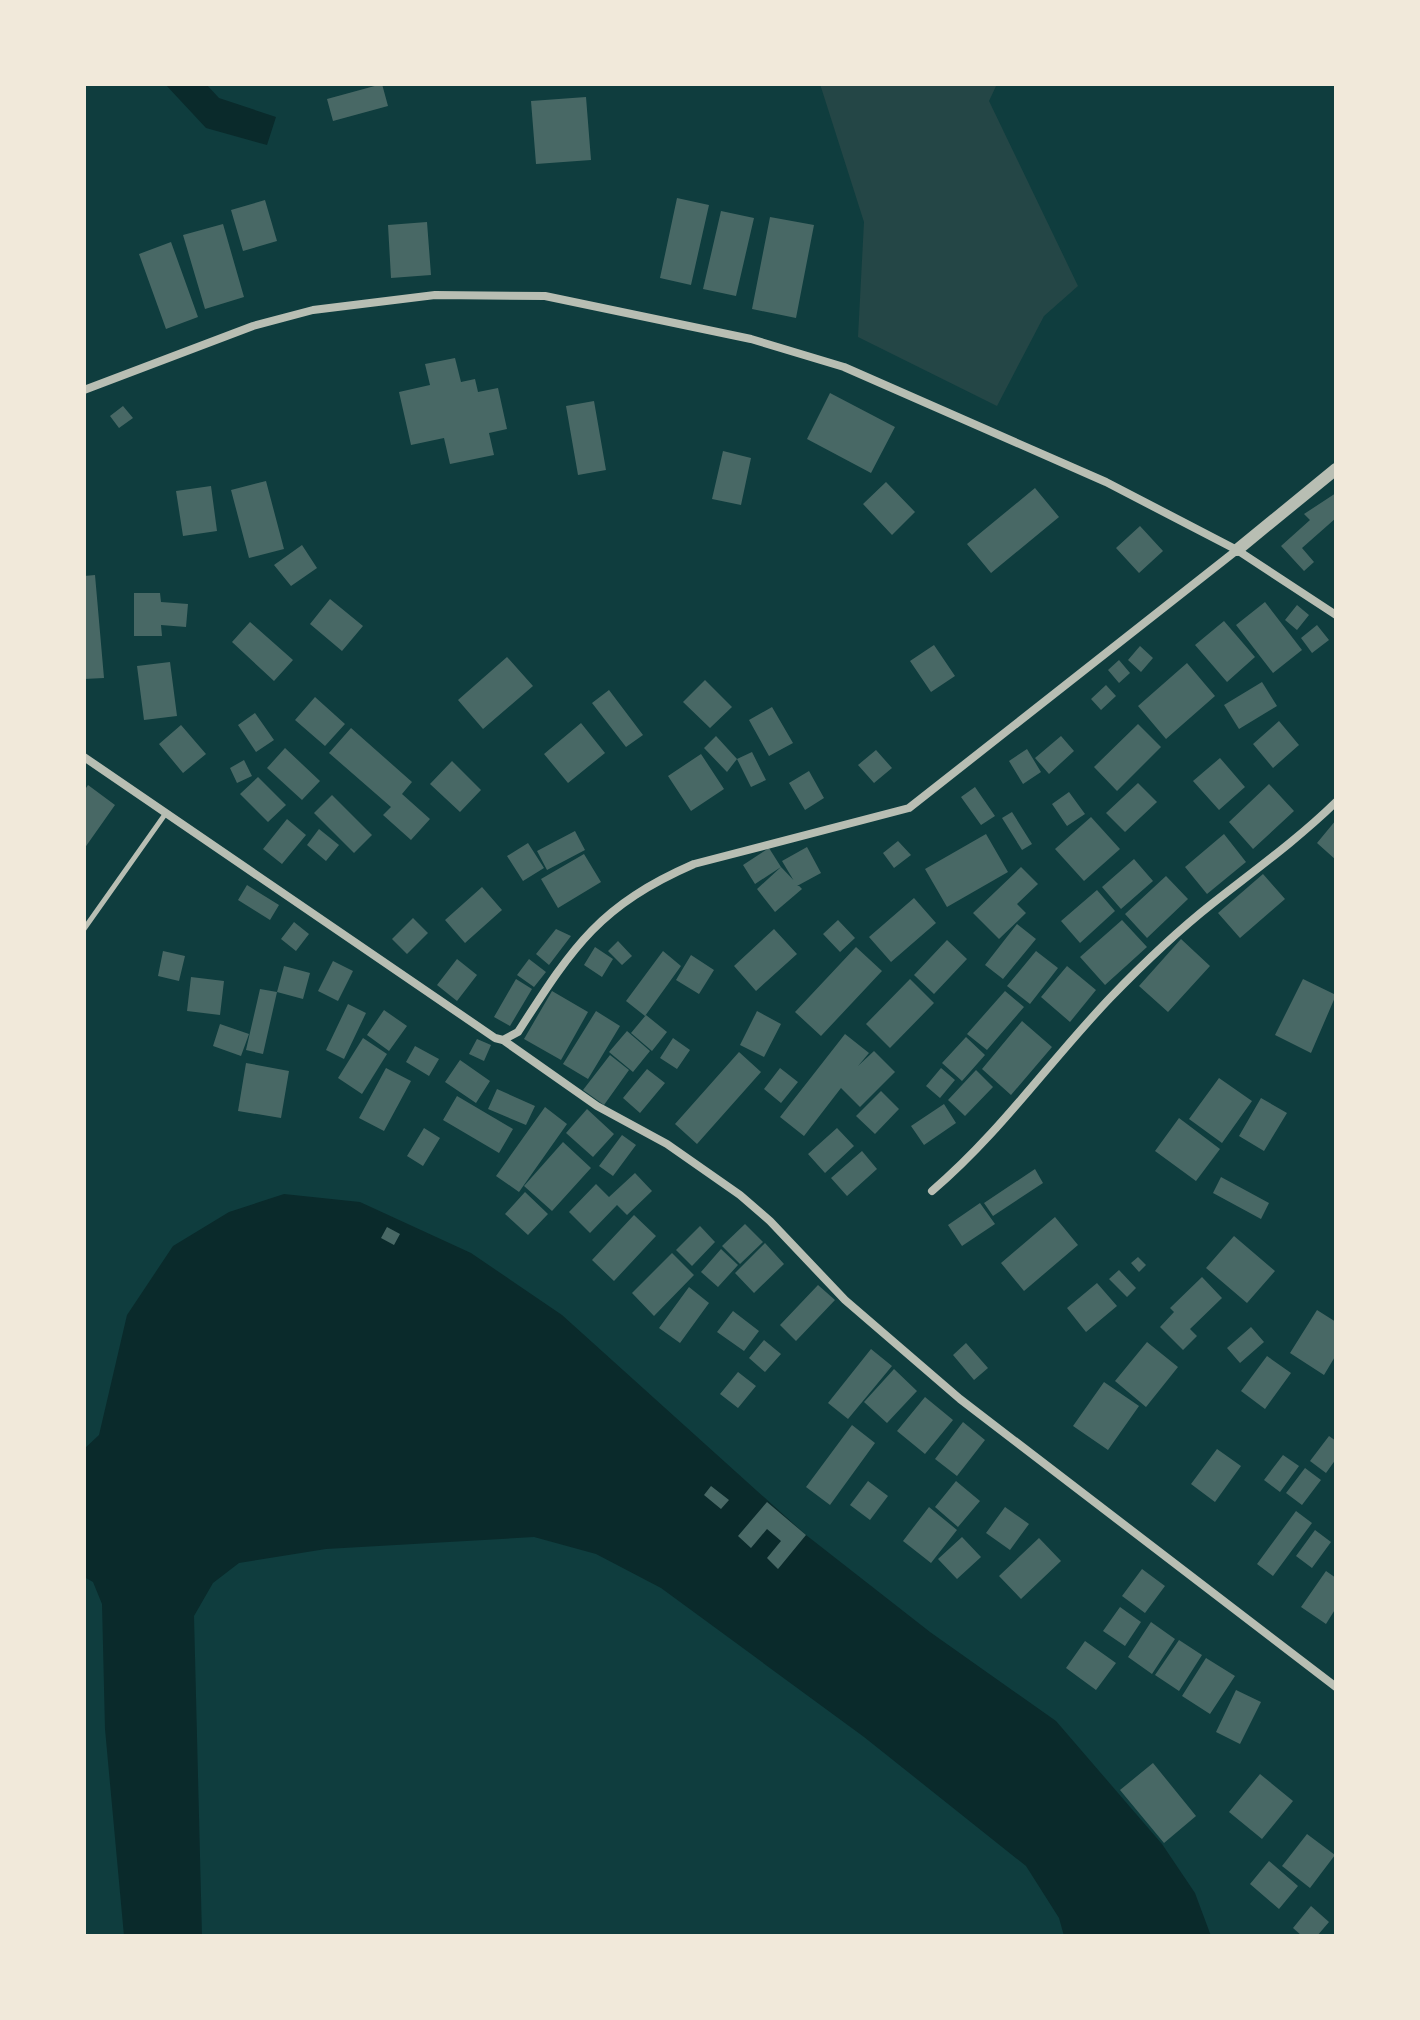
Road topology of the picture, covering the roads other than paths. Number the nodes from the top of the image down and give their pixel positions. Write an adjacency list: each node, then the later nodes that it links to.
1 (84, 390): 3 (street)
2 (1336, 469): 3 (street)
3 (1237, 550): 4 (street); 9 (street)
4 (1336, 615)
5 (84, 757): 7 (street)
6 (1336, 802): 10 (street)
7 (166, 813): 8 (lane); 9 (street)
8 (84, 929)
9 (503, 1040): 11 (street)
10 (932, 1191)
11 (1336, 1687)

